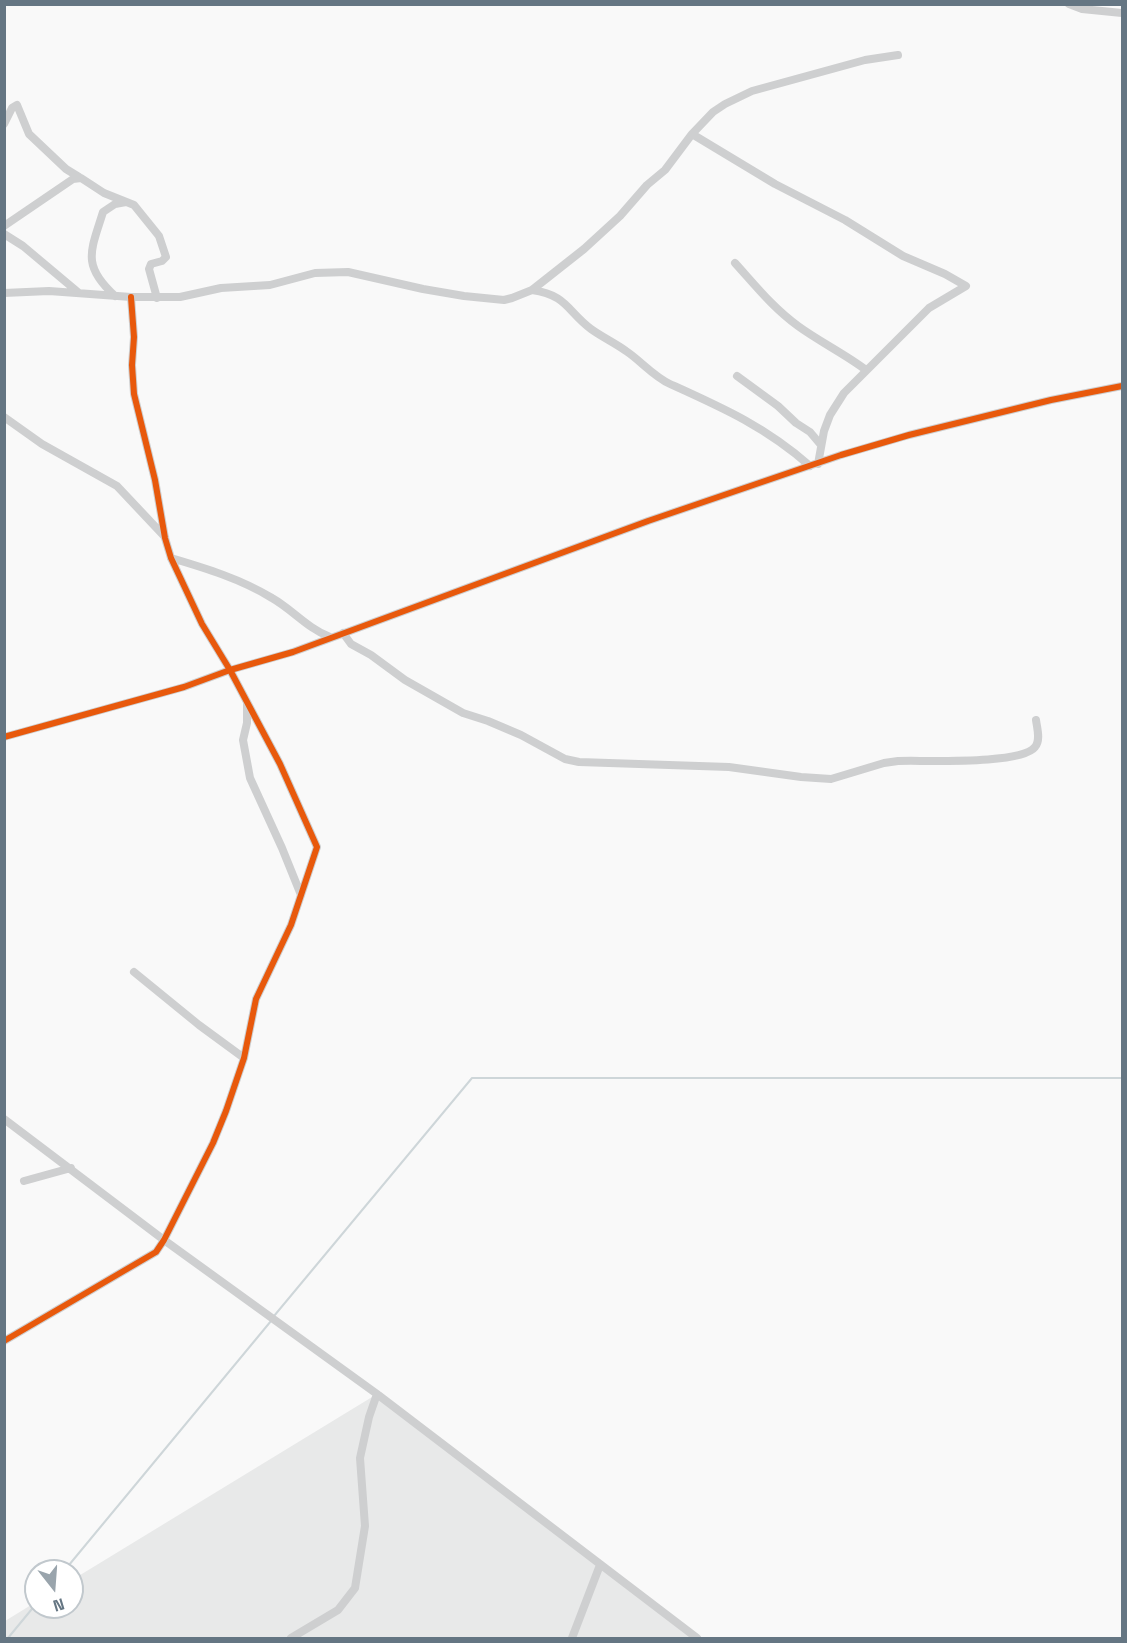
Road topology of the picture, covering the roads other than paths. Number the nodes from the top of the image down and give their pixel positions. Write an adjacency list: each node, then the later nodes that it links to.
1 (1069, 4): 2 (street)
2 (1122, 13)
3 (897, 55): 5 (street)
4 (4, 124): 6 (street)
5 (692, 134): 11 (street); 17 (street)
6 (79, 177): 7 (street); 8 (street)
7 (128, 202): 14 (street); 16 (street)
8 (4, 226)
9 (4, 234): 13 (street)
10 (735, 262): 17 (street)
11 (532, 290): 16 (street); 22 (street)
12 (4, 293): 13 (street)
13 (80, 294): 14 (street)
14 (116, 296): 15 (street)
15 (131, 297): 16 (street); 23 (street)
16 (157, 298)
17 (866, 370): 21 (street)
18 (737, 376): 21 (street)
19 (1122, 386): 22 (street)
20 (4, 417): 23 (street)
21 (821, 445): 22 (street)
22 (814, 465): 25 (street)
23 (165, 538): 24 (street)
24 (171, 558): 26 (street); 27 (street)
25 (343, 633): 26 (street); 29 (street)
26 (330, 637): 27 (street)
27 (230, 670): 28 (street); 30 (street)
28 (247, 701): 31 (street); 31 (street)
29 (1036, 720)
30 (4, 737)
31 (301, 895): 33 (street)
32 (134, 972): 33 (street)
33 (244, 1059): 37 (street)
34 (4, 1119): 35 (street)
35 (71, 1168): 36 (street); 37 (street)
36 (24, 1181)
37 (164, 1240): 38 (street); 39 (street)
38 (4, 1341)
39 (377, 1394): 40 (street); 41 (street)
40 (600, 1565): 42 (street); 43 (street)
41 (291, 1638)
42 (572, 1638)
43 (697, 1638)

